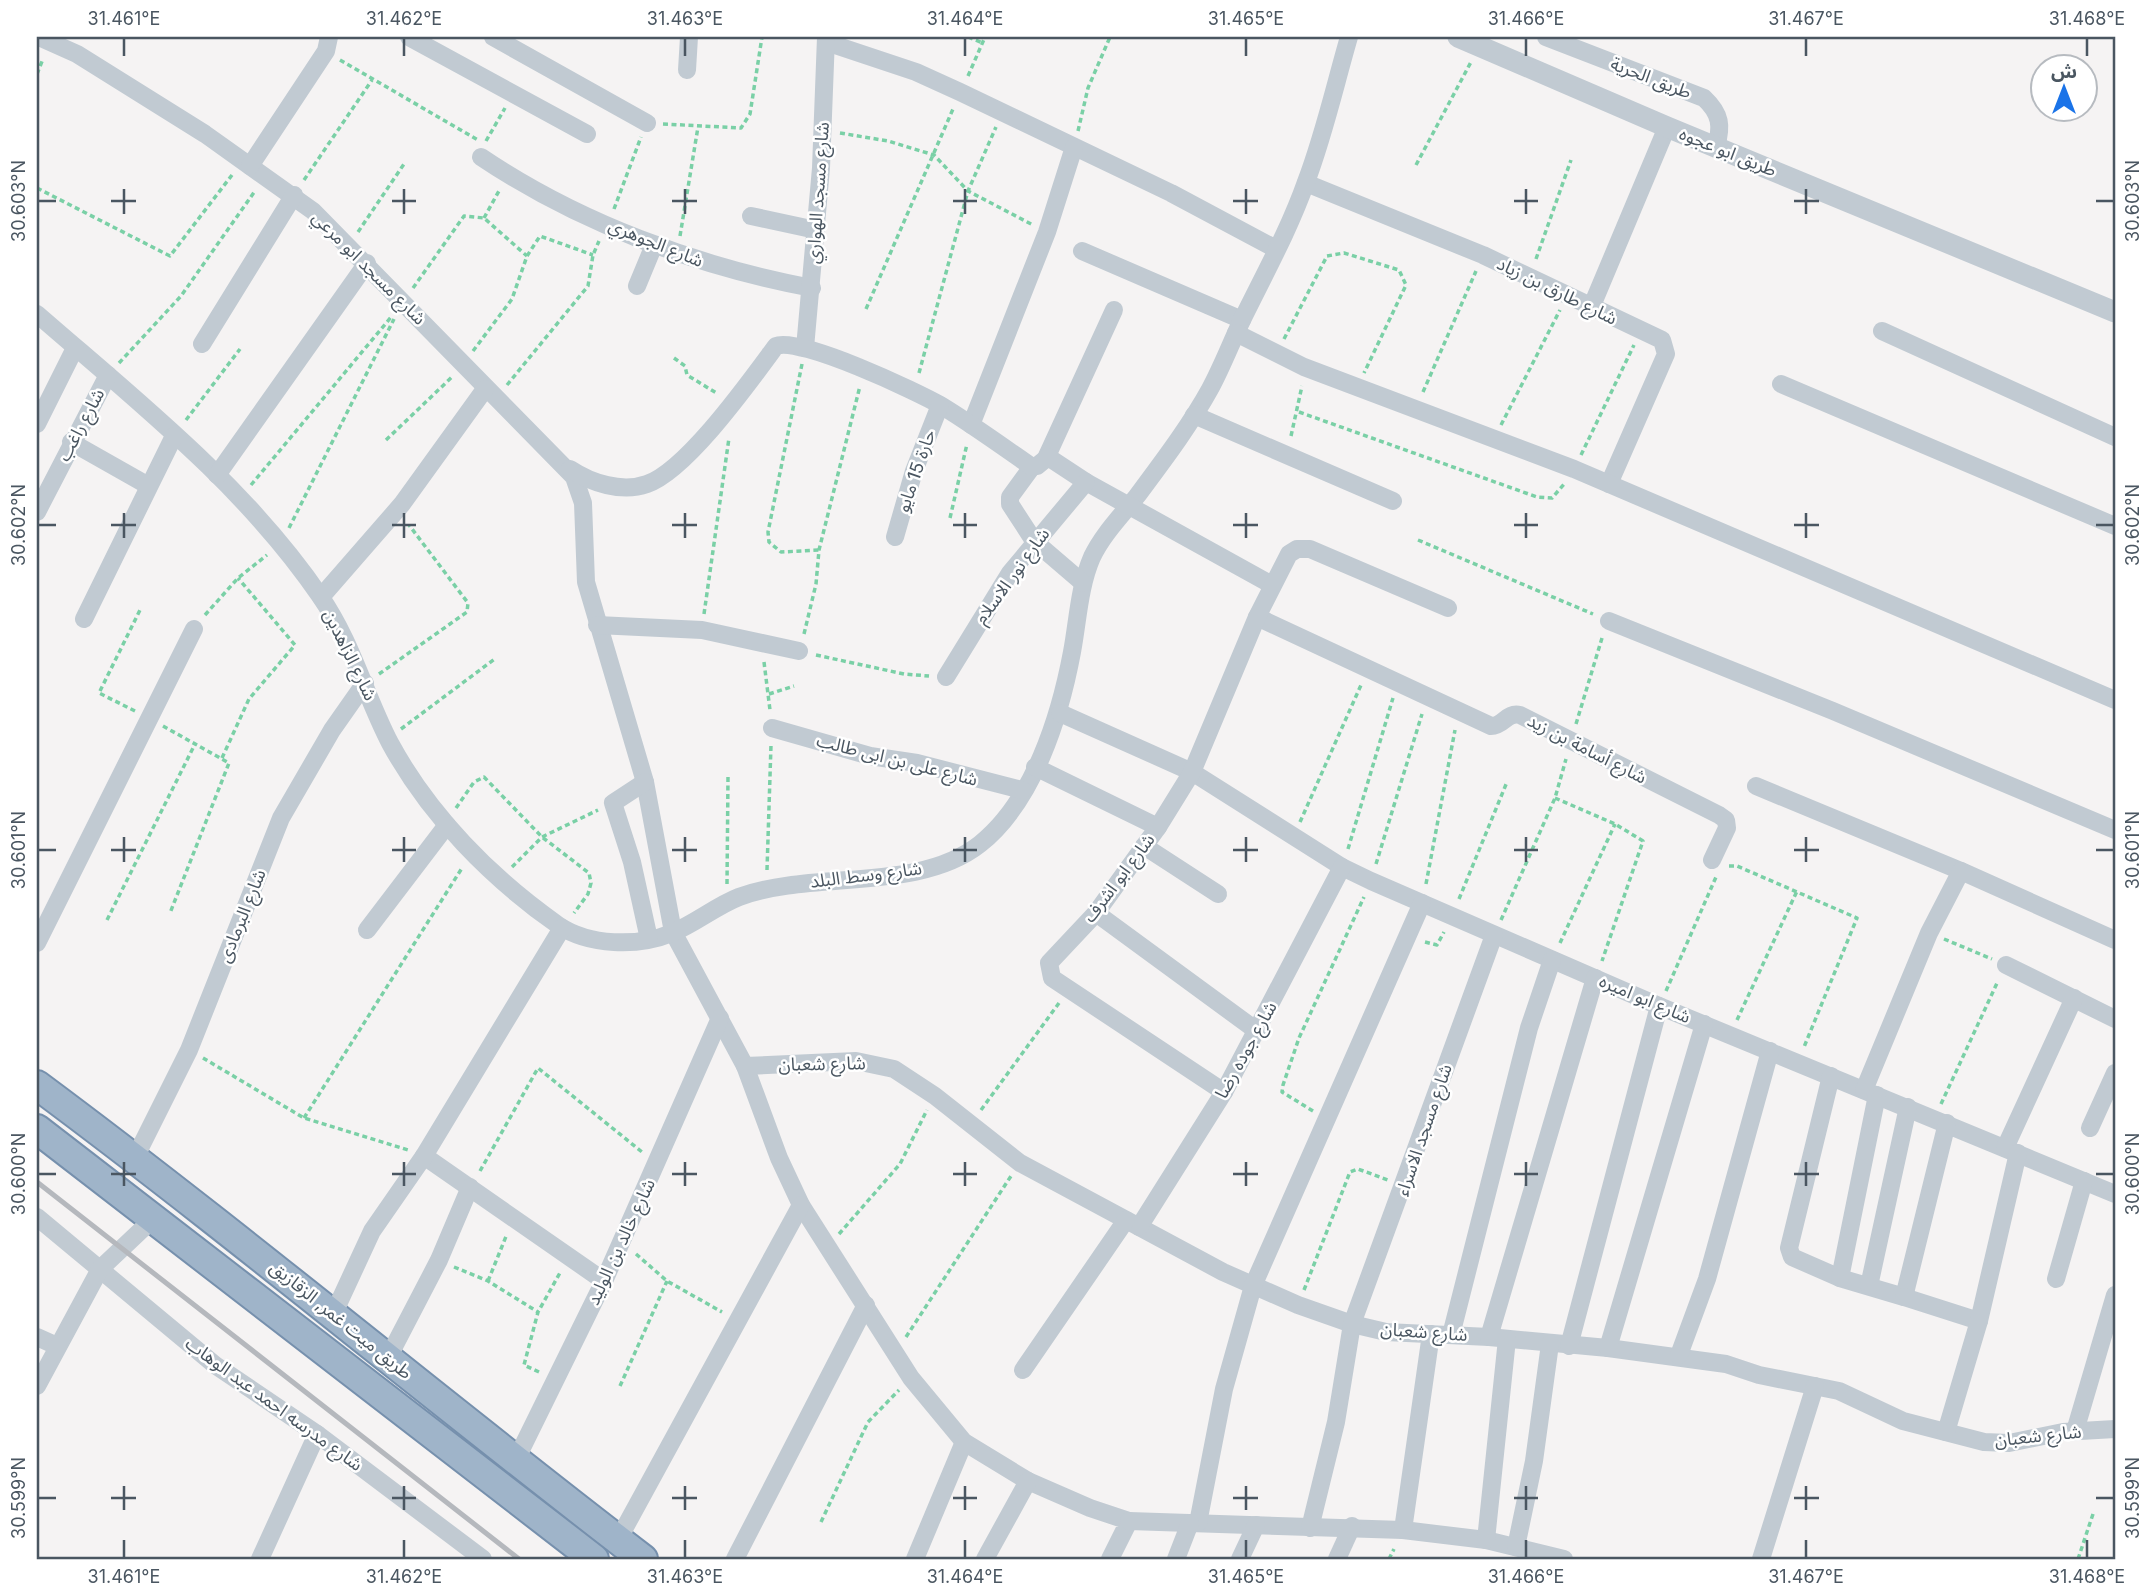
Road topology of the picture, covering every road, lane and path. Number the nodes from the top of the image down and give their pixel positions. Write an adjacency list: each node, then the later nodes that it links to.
1 (39, 37): 14 (street, شارع مسجد ابو مرعي)
2 (410, 37): 23 (street)
3 (493, 37): 19 (street)
4 (689, 37): 16 (street)
5 (762, 37): 20 (path)
6 (968, 37): 7 (path)
7 (985, 37)
8 (1110, 37): 24 (path)
9 (1349, 37): 34 (street, شارع وسط البلد)
10 (1458, 37): 15 (street, طريق ابو عجوه)
11 (1546, 37): 25 (street, طريق الحرية)
12 (826, 39): 18 (street); 22 (street, شارع مسجد الهواري)
13 (328, 44): 17 (path); 29 (street)
14 (79, 45): 29 (street, شارع مسجد ابو مرعي)
15 (1479, 46): 21 (street, طريق ابو عجوه); 31 (path)
16 (687, 70)
17 (372, 80): 26 (path); 37 (path)
18 (1002, 113): 24 (street); 36 (path)
19 (647, 123): 20 (path); 40 (path)
20 (698, 127): 47 (path)
21 (1667, 127): 25 (street, طريق ابو عجوه); 56 (street)
22 (822, 130): 27 (path); 41 (street, شارع مسجد الهواري)
23 (587, 134)
24 (1074, 147): 42 (street); 45 (street)
25 (1716, 147): 59 (street, طريق ابو عجوه)
26 (483, 150): 32 (street, شارع الجوهري)
27 (934, 155): 36 (path); 57 (path)
28 (1571, 160): 51 (path)
29 (246, 163): 33 (street, شارع مسجد ابو مرعي); 35 (path)
30 (404, 164): 43 (path)
31 (1416, 165)
32 (507, 175): 39 (path); 40 (street, شارع الجوهري)
33 (265, 176): 37 (street, شارع مسجد ابو مرعي); 73 (path)
34 (1306, 183): 45 (street, شارع وسط البلد); 48 (street, شارع طارق بن زياد)
35 (37, 188)
36 (968, 191): 42 (path); 76 (path)
37 (294, 195): 43 (street, شارع مسجد ابو مرعي); 64 (street)
38 (751, 216): 41 (street)
39 (484, 218): 49 (path); 55 (path)
40 (608, 223): 44 (street, شارع الجوهري)
41 (816, 230): 53 (street, شارع مسجد الهواري)
42 (1047, 232): 84 (street)
43 (350, 245): 50 (street, شارع مسجد ابو مرعي)
44 (654, 245): 47 (street, شارع الجوهري); 52 (street)
45 (1276, 249): 61 (street, شارع وسط البلد)
46 (1082, 251): 61 (street)
47 (677, 254): 53 (street, شارع الجوهري)
48 (1483, 255): 51 (street, شارع طارق بن زياد); 80 (path)
49 (527, 256): 70 (path); 77 (path)
50 (367, 263): 55 (street, شارع مسجد ابو مرعي); 94 (street)
51 (1530, 278): 54 (street, شارع طارق بن زياد)
52 (637, 286)
53 (812, 288): 66 (street, شارع مسجد الهواري)
54 (1567, 296): 56 (street, شارع طارق بن زياد); 86 (path)
55 (403, 302): 70 (street, شارع مسجد ابو مرعي); 98 (path); 108 (path)
56 (1591, 308): 62 (street, شارع طارق بن زياد)
57 (866, 309)
58 (1114, 310): 91 (street)
59 (2115, 312)
60 (37, 314): 65 (street, شارع الزاهدين)
61 (1239, 327): 68 (street); 82 (street, شارع وسط البلد)
62 (1641, 331): 93 (path); 96 (street, شارع طارق بن زياد)
63 (1882, 331): 87 (street)
64 (202, 344)
65 (75, 348): 73 (street, شارع الزاهدين); 83 (street)
66 (805, 348): 72 (street); 78 (street); 109 (path)
67 (240, 349): 85 (path)
68 (1277, 354): 71 (street); 75 (path)
69 (674, 358): 78 (path)
70 (463, 365): 77 (street, شارع مسجد ابو مرعي); 88 (path)
71 (1304, 367): 75 (street); 81 (path)
72 (863, 370): 76 (street); 109 (path)
73 (108, 375): 85 (street, شارع الزاهدين); 89 (street, شارع راغب)
74 (1781, 384): 104 (street)
75 (1357, 387): 80 (street)
76 (914, 392): 79 (street)
77 (491, 395): 92 (street, شارع مسجد ابو مرعي); 113 (street)
78 (733, 404): 92 (street); 121 (path)
79 (940, 405): 84 (street); 105 (street, حارة 15 مايو)
80 (1415, 410): 86 (street)
81 (1298, 412): 90 (path); 93 (path)
82 (1194, 415): 90 (street); 100 (street, شارع وسط البلد)
83 (37, 424)
84 (971, 425): 91 (street); 102 (path)
85 (174, 436): 94 (street, شارع الزاهدين); 97 (street)
86 (1494, 437): 93 (street)
87 (2115, 437)
88 (386, 440)
89 (71, 442): 97 (street); 101 (street, شارع راغب)
90 (1285, 454): 99 (street)
91 (1039, 462): 95 (street); 107 (street)
92 (564, 466): 119 (street, شارع مسجد ابو مرعي)
93 (1574, 469): 96 (street)
94 (217, 475): 98 (street, شارع الزاهدين)
95 (1086, 482): 100 (street); 107 (street, شارع نور الاسلام)
96 (1609, 484): 131 (street)
97 (147, 485): 117 (street)
98 (241, 498): 108 (street, شارع الزاهدين)
99 (1393, 501)
100 (1129, 505): 111 (street, شارع وسط البلد); 112 (street)
101 (37, 512)
102 (950, 518)
103 (403, 523): 128 (path)
104 (2115, 526)
105 (895, 537)
106 (1418, 540): 118 (path)
107 (1034, 541): 111 (street); 126 (street, شارع نور الاسلام)
108 (281, 544): 110 (path); 113 (street, شارع الزاهدين)
109 (819, 550): 123 (path)
110 (238, 578): 120 (path); 139 (path)
111 (1083, 583): 133 (street, شارع وسط البلد)
112 (1272, 585): 115 (street, شارع ابو اشرف); 116 (street, شارع ابو اشرف)
113 (321, 597): 128 (street, شارع الزاهدين)
114 (141, 608): 134 (path)
115 (1448, 608)
116 (1257, 617): 125 (street, شارع أسامة بن زيد); 141 (street, شارع ابو اشرف)
117 (84, 619)
118 (1609, 621): 137 (path); 152 (street)
119 (597, 625): 121 (street); 143 (street)
120 (194, 629): 134 (street)
121 (702, 630): 122 (street)
122 (761, 642): 123 (street); 129 (path)
123 (799, 651): 126 (path)
124 (496, 658): 136 (path)
125 (1368, 668): 127 (street, شارع أسامة بن زيد); 153 (path)
126 (946, 677)
127 (1397, 681): 130 (street, شارع أسامة بن زيد); 158 (path)
128 (365, 683): 136 (street, شارع الزاهدين); 191 (street, شارع البرمادى)
129 (794, 686)
130 (1427, 695): 132 (street, شارع أسامة بن زيد); 161 (path)
131 (2115, 700)
132 (1459, 710): 137 (street, شارع أسامة بن زيد); 166 (path)
133 (1060, 713): 140 (street, شارع وسط البلد); 141 (street, شارع ابو اميره)
134 (148, 718): 138 (path); 179 (street)
135 (772, 728): 146 (street, شارع على بن ابى طالب); 162 (path)
136 (388, 738): 150 (street, شارع الزاهدين)
137 (1571, 741): 147 (path); 157 (street, شارع أسامة بن زيد)
138 (195, 744): 139 (path); 170 (path)
139 (222, 758): 167 (path)
140 (1035, 767): 146 (street, شارع وسط البلد); 151 (street)
141 (1192, 772): 151 (street, شارع ابو اشرف); 153 (street, شارع ابو اميره)
142 (728, 777): 165 (path)
143 (645, 782): 148 (street); 173 (street)
144 (1507, 782): 169 (path)
145 (1756, 786): 159 (street)
146 (1022, 790): 162 (street, شارع وسط البلد)
147 (1555, 798): 149 (path); 175 (path)
148 (613, 803): 154 (path); 176 (street)
149 (1615, 824): 180 (path); 182 (path)
150 (447, 825): 154 (path); 156 (street, شارع الزاهدين); 172 (street)
151 (1158, 827): 155 (street, شارع ابو اشرف)
152 (2115, 830)
153 (1293, 836): 158 (street, شارع ابو اميره)
154 (542, 837): 160 (path); 171 (path)
155 (1144, 846): 164 (street); 168 (street, شارع ابو اشرف)
156 (472, 852): 160 (street, شارع الزاهدين); 202 (path)
157 (1712, 860)
158 (1342, 867): 161 (street, شارع ابو اميره); 189 (street, شارع جوده رضا)
159 (1961, 871): 174 (street); 178 (street)
160 (501, 879): 171 (street, شارع الزاهدين)
161 (1371, 881): 166 (street, شارع ابو اميره); 203 (path)
162 (766, 887): 165 (street, شارع وسط البلد)
163 (1797, 891): 185 (path); 190 (path); 193 (path)
164 (1218, 894)
165 (727, 902): 173 (street, شارع وسط البلد)
166 (1422, 904): 169 (street, شارع ابو اميره); 177 (street)
167 (170, 913)
168 (1096, 913): 183 (street, شارع ابو اشرف); 189 (street)
169 (1452, 916): 175 (street, شارع ابو اميره); 177 (path)
170 (107, 920)
171 (562, 928): 176 (street, شارع الزاهدين); 209 (street)
172 (367, 930)
173 (673, 932): 176 (street, شارع الزاهدين); 186 (street)
174 (1929, 933): 181 (path); 198 (street)
175 (1494, 935): 180 (street, شارع ابو اميره); 215 (street, شارع مسجد الاسراء)
176 (649, 939)
177 (1406, 939): 203 (street)
178 (2115, 940)
179 (37, 943)
180 (1552, 960): 182 (street, شارع ابو اميره); 244 (street)
181 (2006, 965): 184 (street); 204 (path)
182 (1595, 978): 185 (street, شارع ابو اميره); 246 (street)
183 (1070, 988): 199 (street, شارع ابو اشرف); 205 (path)
184 (2074, 999): 187 (street); 208 (street)
185 (1660, 1006): 188 (street, شارع ابو اميره); 250 (street)
186 (720, 1018): 194 (street); 212 (street, شارع خالد بن الوليد)
187 (2115, 1019)
188 (1704, 1024): 190 (street, شارع ابو اميره); 251 (street)
189 (1257, 1031): 199 (street, شارع جوده رضا)
190 (1731, 1035): 192 (street, شارع ابو اميره)
191 (189, 1050): 202 (path); 210 (street, شارع البرمادى)
192 (1770, 1051): 193 (street, شارع ابو اميره); 253 (street)
193 (1797, 1062): 196 (street, شارع ابو اميره)
194 (745, 1066): 200 (street, شارع شعبان); 217 (street)
195 (2115, 1073): 206 (street)
196 (1831, 1076): 198 (street, شارع ابو اميره); 227 (street)
197 (37, 1085): 210 (highway, طريق ميت غمر, الزقازيق)
198 (1870, 1092): 201 (street, شارع ابو اميره); 227 (street)
199 (1224, 1093): 221 (street, شارع جوده رضا)
200 (935, 1096): 205 (street, شارع شعبان); 223 (path)
201 (1908, 1107): 204 (street, شارع ابو اميره); 233 (street)
202 (304, 1118): 209 (path)
203 (1327, 1119): 232 (street)
204 (1940, 1121): 208 (street, شارع ابو اميره); 235 (street)
205 (970, 1126): 211 (street, شارع شعبان)
206 (2090, 1128)
207 (37, 1129): 220 (highway, طريق ميت غمر, الزقازيق)
208 (2012, 1150): 213 (street, شارع ابو اميره); 240 (street)
209 (424, 1156): 214 (street); 239 (street)
210 (135, 1158): 239 (highway, طريق ميت غمر, الزقازيق)
211 (1020, 1163): 221 (street, شارع شعبان); 252 (path)
212 (657, 1164): 214 (path); 222 (street, شارع خالد بن الوليد)
213 (2084, 1181): 216 (street, شارع ابو اميره); 228 (street)
214 (470, 1188): 219 (street); 225 (street)
215 (1404, 1188): 236 (path); 242 (street, شارع مسجد الاسراء)
216 (2115, 1194)
217 (801, 1205): 223 (street); 241 (street)
218 (37, 1217): 226 (street, شارع مدرسه احمد عبد الوهاب)
219 (513, 1218): 224 (street); 229 (path)
220 (153, 1219): 226 (street); 281 (highway, طريق ميت غمر, الزقازيق)
221 (1133, 1224): 232 (street, شارع شعبان); 255 (street, شارع جوده رضا)
222 (622, 1241): 230 (street, شارع خالد بن الوليد); 231 (path)
223 (828, 1246): 237 (street)
224 (569, 1257): 230 (street); 238 (path)
225 (439, 1260): 229 (path); 254 (street)
226 (100, 1269): 249 (street); 264 (street, شارع مدرسه احمد عبد الوهاب)
227 (1840, 1278): 233 (street)
228 (2056, 1279)
229 (488, 1281): 238 (path)
230 (604, 1281): 257 (street, شارع خالد بن الوليد)
231 (667, 1281): 241 (path); 259 (path)
232 (1253, 1286): 236 (street, شارع شعبان); 271 (street)
233 (1869, 1286): 235 (street)
234 (2115, 1295): 262 (street)
235 (1904, 1297): 240 (street)
236 (1298, 1305): 242 (street, شارع شعبان)
237 (866, 1306): 252 (street); 283 (street)
238 (538, 1312): 257 (path)
239 (334, 1313): 254 (highway, طريق ميت غمر, الزقازيق)
240 (1979, 1321): 263 (street)
241 (739, 1322): 276 (street)
242 (1352, 1324): 243 (street, شارع شعبان); 274 (street, شارع مسجد الاسراء)
243 (1431, 1334): 244 (street, شارع شعبان); 275 (street)
244 (1451, 1335): 246 (street, شارع شعبان)
245 (37, 1337): 249 (street)
246 (1489, 1337): 247 (street, شارع شعبان)
247 (1507, 1339): 248 (street, شارع شعبان); 277 (street)
248 (1550, 1344): 250 (street, شارع شعبان); 278 (street)
249 (57, 1346): 258 (street)
250 (1569, 1346): 251 (street, شارع شعبان)
251 (1608, 1348): 253 (street, شارع شعبان)
252 (896, 1352): 256 (street)
253 (1678, 1355): 260 (street, شارع شعبان)
254 (388, 1358): 266 (highway, طريق ميت غمر, الزقازيق)
255 (1023, 1370)
256 (911, 1378): 265 (street); 270 (path)
257 (555, 1380): 266 (street, شارع خالد بن الوليد)
258 (37, 1386)
259 (620, 1386)
260 (1815, 1386): 263 (street, شارع شعبان); 291 (street)
261 (2115, 1429): 262 (street, شارع شعبان)
262 (2074, 1431): 263 (street, شارع شعبان)
263 (1946, 1432)
264 (317, 1434): 279 (street); 280 (street, شارع مدرسه احمد عبد الوهاب)
265 (964, 1442): 267 (street); 284 (street)
266 (515, 1462): 276 (highway, طريق ميت غمر, الزقازيق)
267 (1028, 1481): 269 (street); 285 (street)
268 (2094, 1511): 292 (path)
269 (1129, 1521): 271 (street); 286 (street)
270 (821, 1522)
271 (1194, 1523): 272 (street); 287 (street)
272 (1256, 1525): 274 (street); 288 (street)
273 (1352, 1526): 274 (street); 275 (street); 289 (street)
274 (1310, 1528)
275 (1403, 1530): 277 (street)
276 (618, 1540): 282 (highway, طريق ميت غمر, الزقازيق)
277 (1486, 1540): 278 (street)
278 (1516, 1547): 290 (street)
279 (260, 1559)
280 (483, 1559)
281 (594, 1559)
282 (643, 1559)
283 (735, 1559)
284 (915, 1559)
285 (985, 1559)
286 (1110, 1559)
287 (1176, 1559)
288 (1240, 1559)
289 (1337, 1559)
290 (1564, 1559)
291 (1761, 1559)
292 (2078, 1559)

